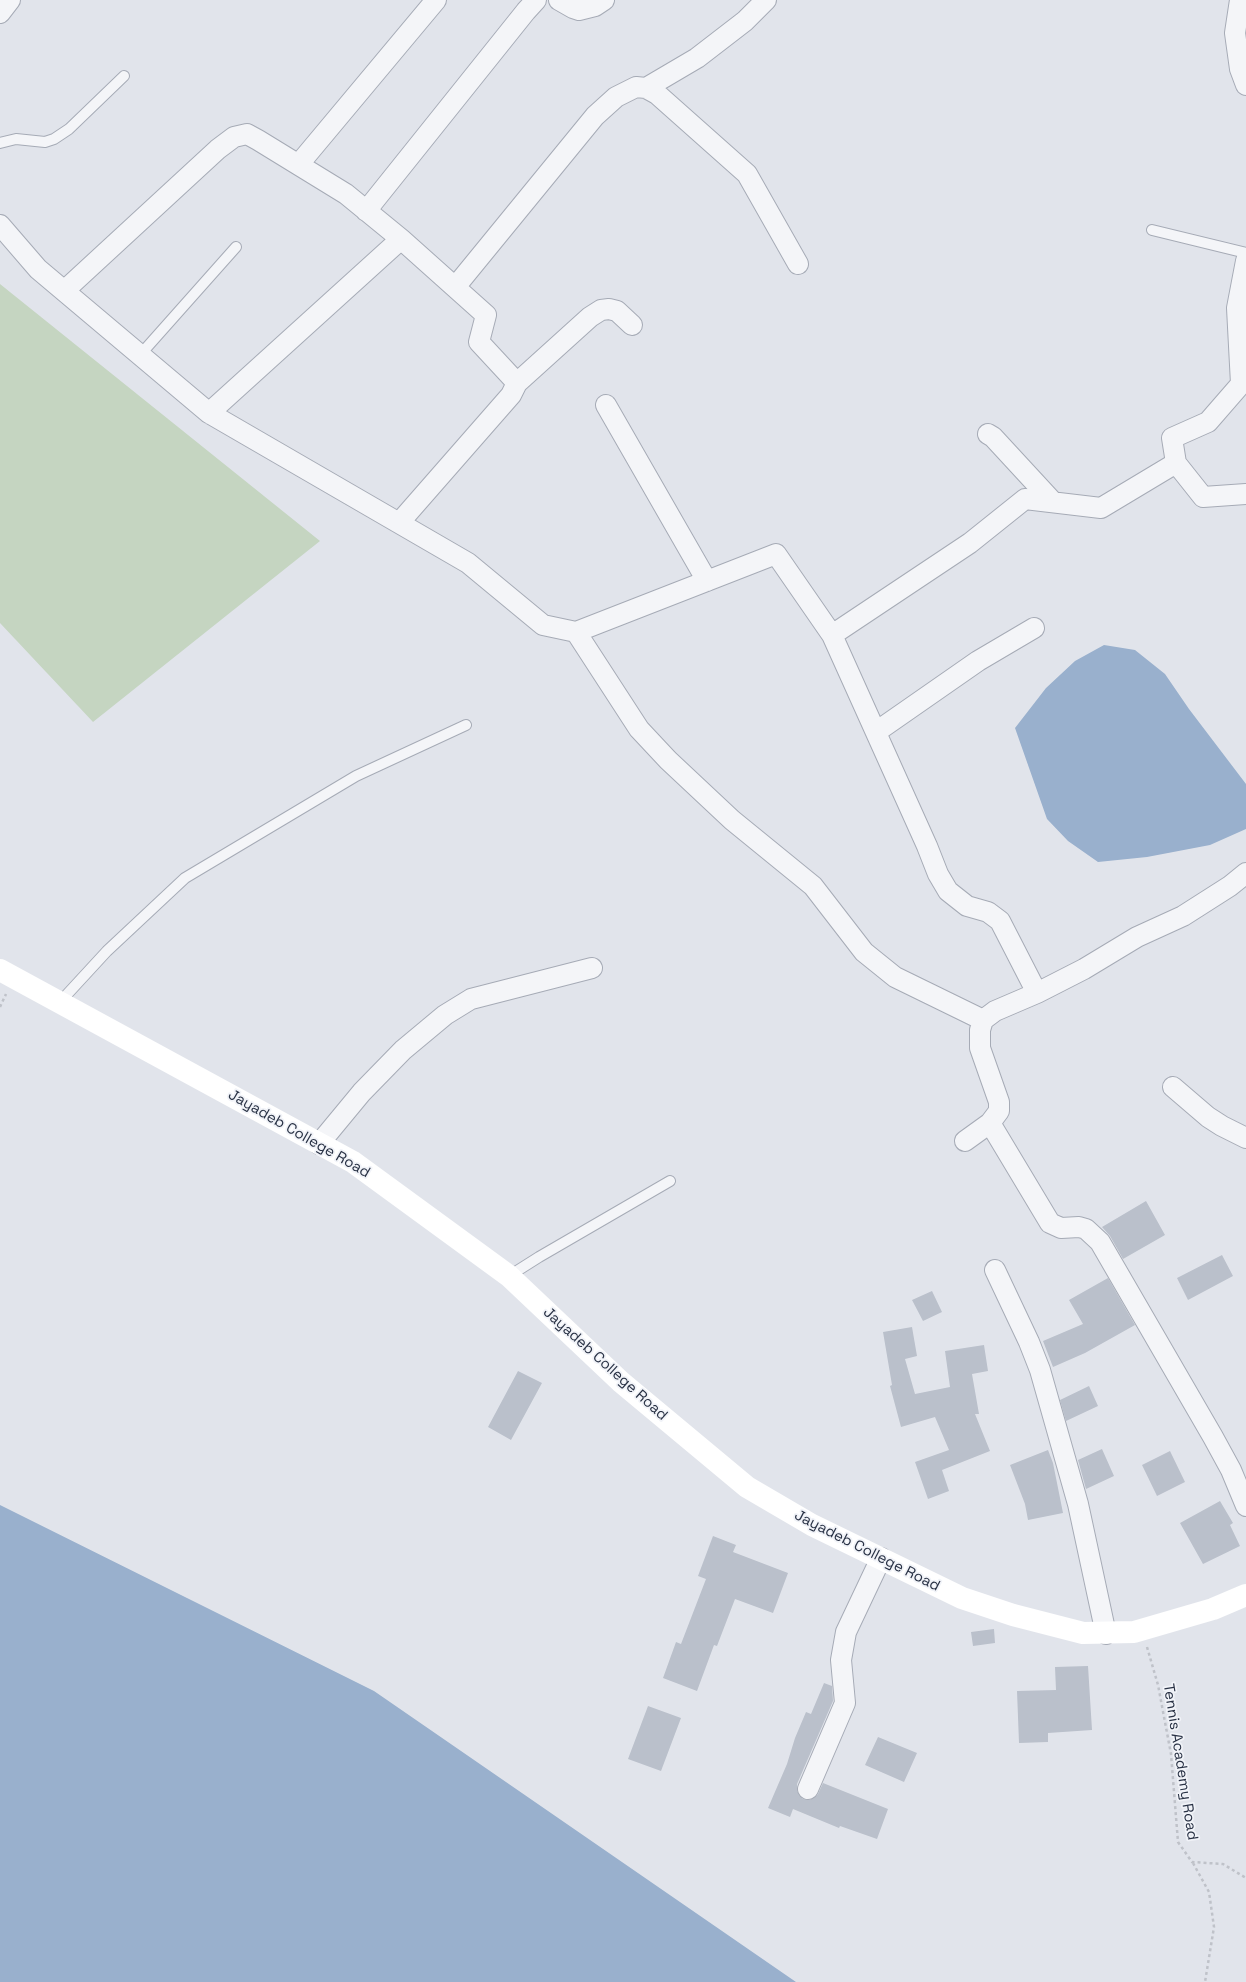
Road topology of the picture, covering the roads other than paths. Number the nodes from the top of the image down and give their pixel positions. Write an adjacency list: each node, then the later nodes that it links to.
1 (10, 0): 8 (street)
2 (436, 0): 13 (street)
3 (536, 0): 14 (street)
4 (560, 0): 5 (street)
5 (604, 0)
6 (766, 0): 11 (street)
7 (1240, 0): 10 (street)
8 (0, 13)
9 (124, 76): 12 (lane)
10 (1246, 85)
11 (646, 88): 21 (street); 22 (street)
12 (0, 143)
13 (299, 164): 14 (street); 23 (street)
14 (366, 211): 17 (street)
15 (0, 225): 23 (street)
16 (1152, 230): 19 (lane)
17 (401, 239): 22 (street); 28 (street)
18 (236, 247): 25 (lane)
19 (1246, 253)
20 (1246, 262): 30 (street)
21 (798, 264)
22 (456, 286): 26 (street)
23 (64, 291): 25 (street)
24 (632, 325): 26 (street)
25 (140, 355): 28 (street)
26 (517, 383): 33 (street)
27 (606, 405): 34 (street)
28 (209, 413): 33 (street)
29 (988, 434): 32 (street)
30 (1176, 463): 31 (street); 32 (street)
31 (1246, 494)
32 (1053, 502): 37 (street)
33 (399, 523): 36 (street)
34 (707, 581): 36 (street); 37 (street)
35 (1034, 628): 39 (street)
36 (576, 632): 45 (street)
37 (832, 635): 39 (street)
38 (466, 726): 44 (lane)
39 (876, 732): 43 (street)
40 (1246, 873): 43 (street)
41 (592, 968): 50 (street)
42 (0, 970): 44 (street, Jayadeb College Road)
43 (1037, 993): 45 (street)
44 (60, 1002): 50 (street, Jayadeb College Road)
45 (983, 1020): 47 (street)
46 (1173, 1087): 48 (street)
47 (990, 1123): 49 (street); 54 (street)
48 (1246, 1138)
49 (965, 1141)
50 (319, 1144): 53 (street, Jayadeb College Road)
51 (670, 1181): 53 (lane)
52 (994, 1270): 57 (street)
53 (509, 1276): 55 (street, Jayadeb College Road)
54 (1246, 1506)
55 (881, 1558): 57 (street, Jayadeb College Road); 58 (street)
56 (1246, 1595): 57 (street, Jayadeb College Road)
57 (1106, 1634)
58 (808, 1789)

